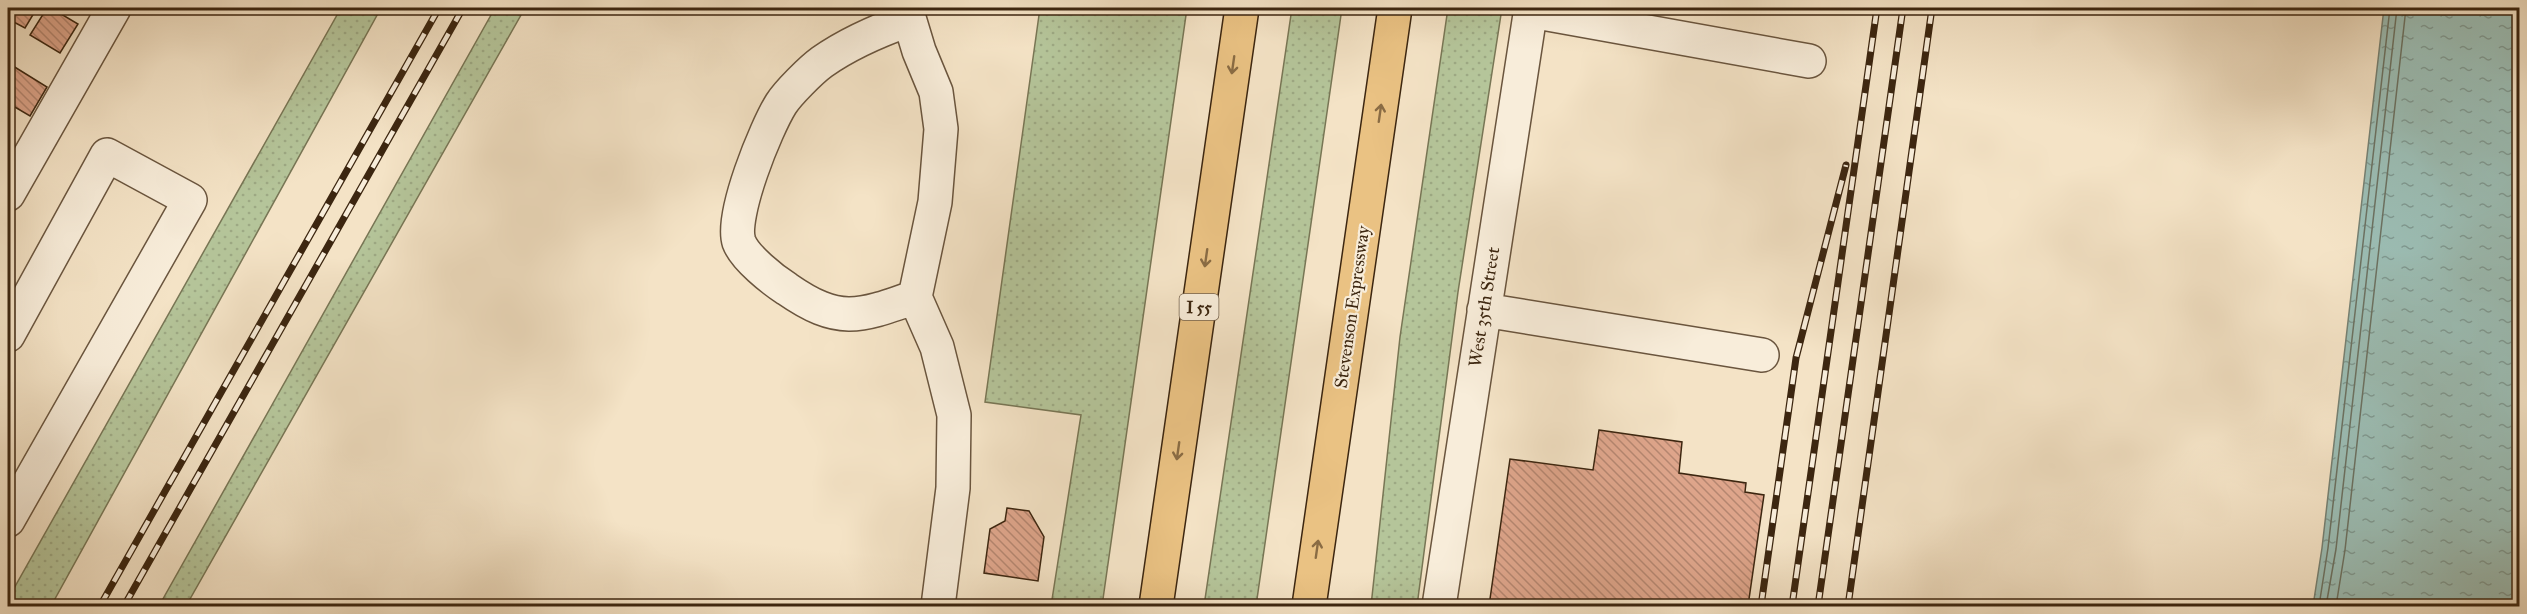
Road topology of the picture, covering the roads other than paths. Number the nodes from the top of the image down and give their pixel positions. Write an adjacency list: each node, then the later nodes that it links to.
1 (114, 8): 7 (street)
2 (1242, 8): 14 (highway, I 55, one-way to 14)
3 (1395, 8): 15 (highway, Stevenson Expressway, one-way to 3)
4 (1531, 9): 6 (street); 9 (street, West 35th Street)
5 (907, 14): 8 (street); 8 (street)
6 (1809, 61)
7 (8, 194)
8 (915, 297): 13 (street)
9 (1484, 310): 11 (street); 16 (street, West 35th Street)
10 (8, 335): 12 (street)
11 (1762, 355)
12 (8, 520)
13 (938, 606)
14 (1156, 606)
15 (1309, 606)
16 (1439, 606)

